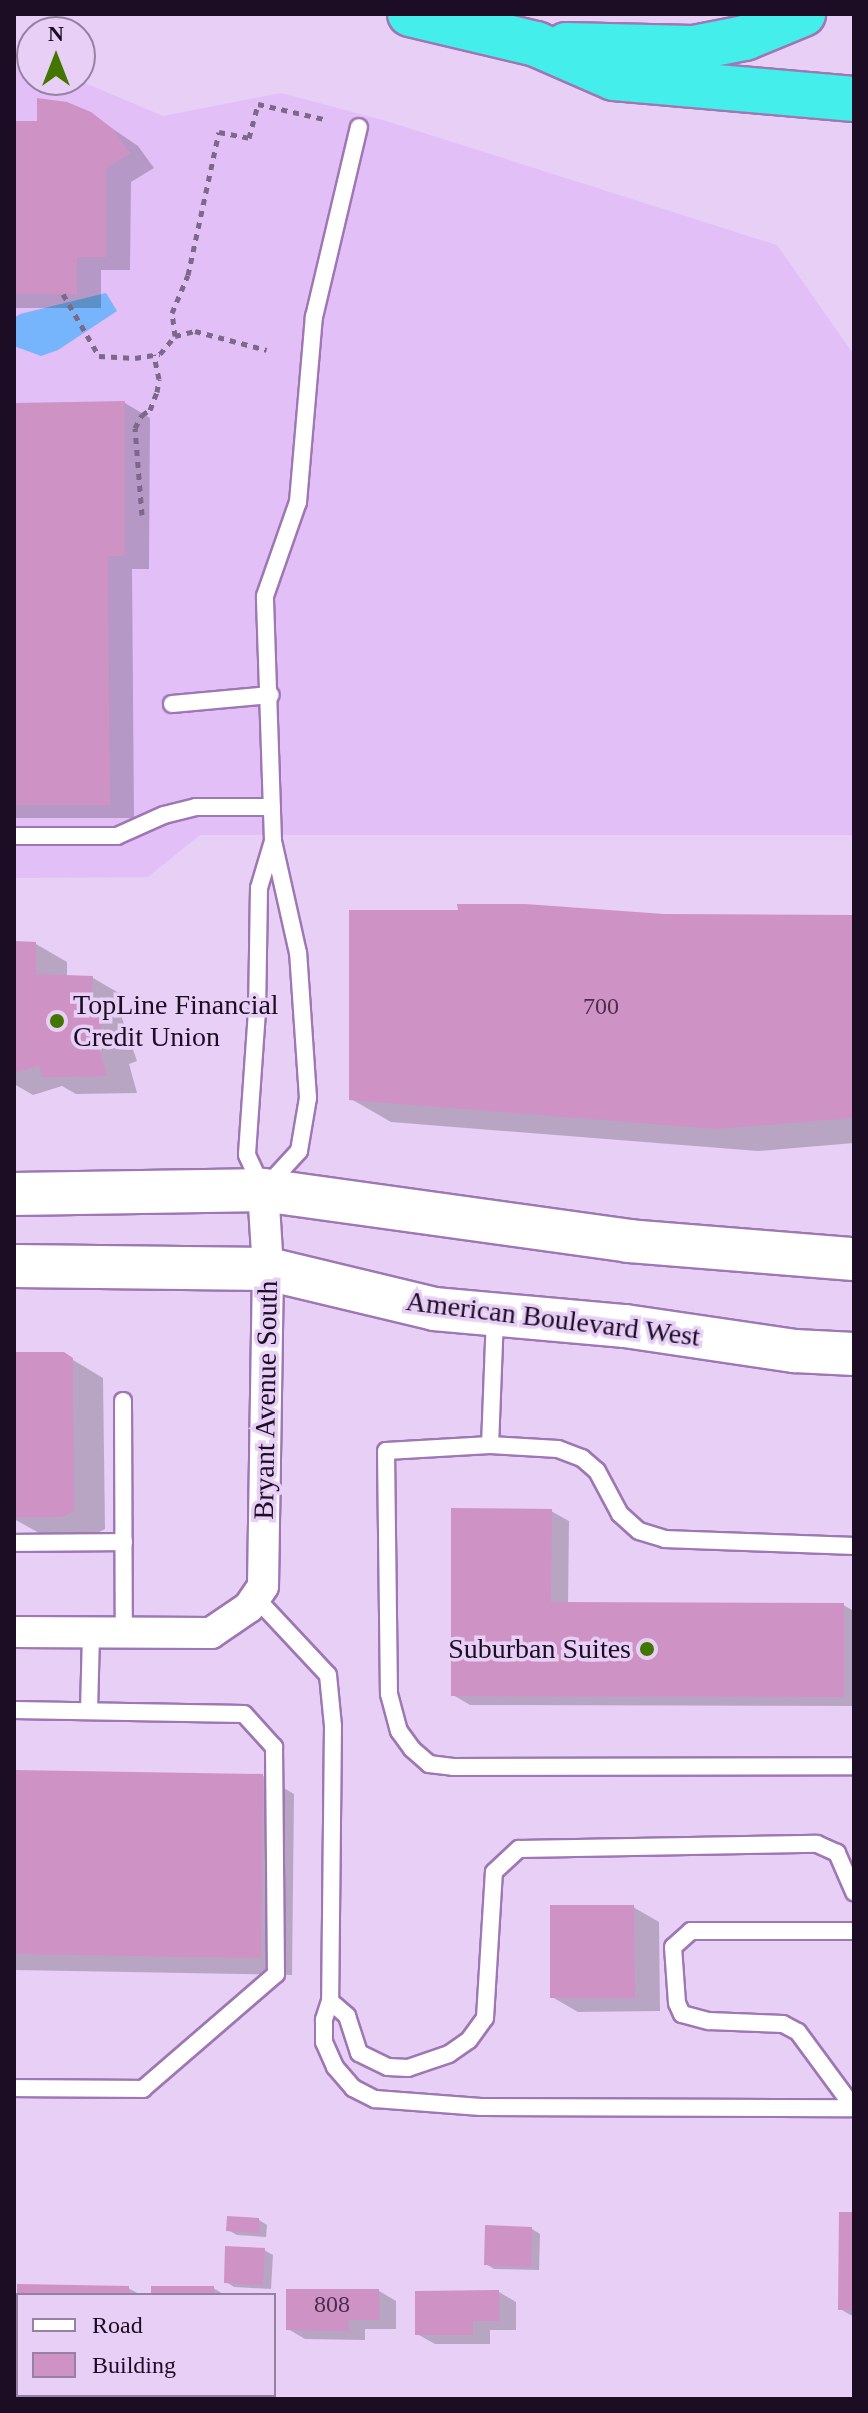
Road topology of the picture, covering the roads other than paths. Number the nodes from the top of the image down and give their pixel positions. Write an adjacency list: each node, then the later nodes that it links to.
1 (410, 14): 3 (highway)
2 (803, 14): 3 (highway)
3 (536, 44): 4 (highway)
4 (854, 99)
5 (359, 127): 6 (lane)
6 (271, 695): 7 (lane); 8 (lane)
7 (172, 704)
8 (272, 807): 9 (lane); 10 (lane)
9 (14, 836)
10 (273, 841): 11 (lane); 11 (lane)
11 (263, 1190): 12 (main road); 14 (main road); 17 (street, Bryant Avenue South)
12 (14, 1194)
13 (854, 1237): 14 (main road)
14 (747, 1250): 15 (main road)
15 (854, 1259)
16 (14, 1266): 17 (main road, American Boulevard West)
17 (268, 1269): 18 (main road, American Boulevard West); 27 (street, Bryant Avenue South)
18 (495, 1314): 19 (main road, American Boulevard West); 23 (lane)
19 (769, 1347): 20 (main road, American Boulevard West); 21 (main road)
20 (854, 1354)
21 (854, 1379)
22 (123, 1401): 24 (lane)
23 (490, 1445): 26 (lane); 33 (lane)
24 (124, 1542): 25 (lane); 30 (lane)
25 (14, 1543)
26 (854, 1546)
27 (253, 1602): 30 (street); 36 (lane)
28 (14, 1632): 29 (street)
29 (91, 1632): 30 (street); 32 (lane)
30 (124, 1632)
31 (14, 1710): 32 (lane)
32 (89, 1711): 37 (lane)
33 (854, 1766)
34 (854, 1892): 36 (lane)
35 (854, 1931): 38 (lane)
36 (330, 2001): 38 (lane)
37 (14, 2088)
38 (853, 2106)

